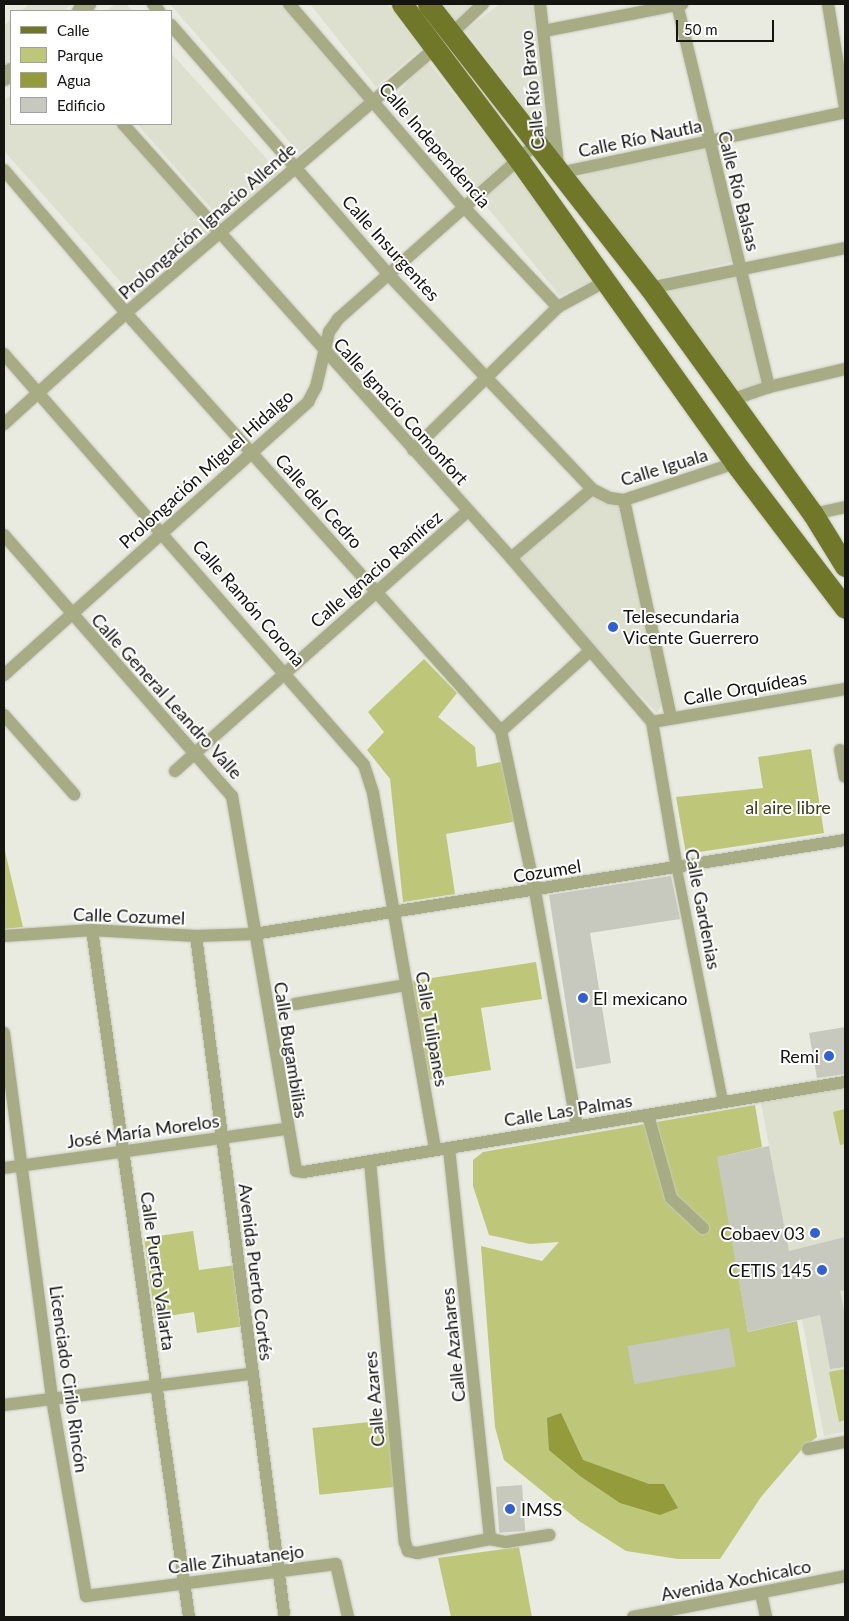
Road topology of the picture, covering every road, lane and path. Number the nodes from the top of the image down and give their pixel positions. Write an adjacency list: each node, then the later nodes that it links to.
1 (289, 4): 11 (street, Calle Independencia)
2 (402, 4): 10 (main road)
3 (428, 4): 10 (main road)
4 (483, 4): 10 (street, Prolongación Ignacio Allende)
5 (540, 4): 9 (street, Calle Río Bravo)
6 (679, 4): 9 (street); 15 (street, Calle Río Balsas)
7 (828, 4): 12 (street)
8 (172, 26): 18 (street, Calle Insurgentes)
9 (544, 31): 14 (street, Calle Río Bravo)
10 (443, 41): 11 (street, Prolongación Ignacio Allende); 16 (main road); 17 (main road)
11 (374, 101): 18 (street, Prolongación Ignacio Allende); 21 (street, Calle Independencia)
12 (845, 110): 15 (street, Calle Río Nautla)
13 (124, 125): 22 (street, Calle Ignacio Comonfort)
14 (554, 128): 16 (street, Prolongación Miguel Hidalgo); 20 (street, Calle Río Bravo)
15 (708, 141): 20 (street, Calle Río Nautla); 24 (street, Calle Río Balsas)
16 (537, 144): 17 (street, Prolongación Miguel Hidalgo); 20 (main road)
17 (518, 160): 21 (street, Prolongación Miguel Hidalgo); 26 (main road)
18 (296, 168): 22 (street, Prolongación Ignacio Allende); 25 (street, Calle Insurgentes)
19 (4, 170): 29 (street, Calle del Cedro)
20 (559, 173): 27 (main road)
21 (463, 206): 25 (street, Prolongación Miguel Hidalgo); 28 (street, Calle Independencia)
22 (220, 233): 29 (street, Prolongación Ignacio Allende); 30 (street, Calle Ignacio Comonfort)
23 (845, 248): 24 (street)
24 (739, 269): 27 (street); 34 (street, Calle Río Balsas)
25 (388, 274): 30 (street, Prolongación Miguel Hidalgo); 33 (street, Calle Insurgentes)
26 (604, 282): 28 (street); 40 (main road)
27 (650, 288): 36 (main road)
28 (558, 307): 33 (street)
29 (126, 313): 35 (street, Prolongación Ignacio Allende); 39 (street, Calle del Cedro)
30 (324, 352): 38 (street, Calle Ignacio Comonfort); 39 (street, Prolongación Miguel Hidalgo)
31 (4, 354): 35 (street, Calle Ramón Corona)
32 (845, 369): 34 (street)
33 (489, 377): 38 (street); 41 (street, Calle Insurgentes)
34 (769, 386): 36 (street)
35 (38, 393): 37 (street, Prolongación Ignacio Allende); 46 (street, Calle Ramón Corona)
36 (731, 400): 45 (main road)
37 (4, 424)
38 (413, 450): 44 (street, Calle Ignacio Comonfort)
39 (252, 452): 46 (street, Prolongación Miguel Hidalgo); 50 (street, Calle del Cedro)
40 (735, 464): 42 (street, Calle Iguala); 51 (main road)
41 (592, 489): 42 (street, Calle Iguala); 48 (street)
42 (624, 500): 58 (street)
43 (845, 507): 45 (street)
44 (468, 511): 48 (street, Calle Ignacio Comonfort); 50 (street, Calle Ignacio Ramírez)
45 (812, 514): 49 (main road)
46 (162, 531): 52 (street, Prolongación Miguel Hidalgo); 54 (street, Calle Ramón Corona)
47 (4, 535): 52 (street, Calle General Leandro Valle)
48 (511, 558): 53 (street, Calle Ignacio Comonfort)
49 (845, 566)
50 (378, 593): 54 (street, Calle Ignacio Ramírez); 60 (street, Calle del Cedro)
51 (845, 608)
52 (71, 614): 55 (street, Prolongación Miguel Hidalgo); 62 (street, Calle General Leandro Valle)
53 (590, 651): 59 (street, Calle Ignacio Comonfort); 60 (street)
54 (285, 671): 62 (street, Calle Ignacio Ramírez); 69 (street, Calle Ramón Corona)
55 (4, 675)
56 (845, 689): 58 (street, Calle Orquídeas)
57 (4, 715): 65 (street)
58 (671, 718): 59 (street, Calle Orquídeas)
59 (652, 722): 67 (street, Calle Gardenias)
60 (501, 731): 68 (street, Calle del Cedro)
61 (840, 750): 64 (street)
62 (196, 753): 63 (street, Calle Ignacio Ramírez); 71 (street, Calle General Leandro Valle)
63 (175, 771)
64 (845, 777)
65 (74, 794)
66 (845, 840): 67 (street, Cozumel)
67 (677, 869): 68 (street, Cozumel); 78 (street, Calle Gardenias)
68 (535, 891): 69 (street, Cozumel); 80 (street, Calle del Cedro)
69 (394, 913): 71 (street, Cozumel); 74 (street, Calle Tulipanes)
70 (92, 930): 72 (street, Calle Cozumel); 73 (street, Calle Cozumel); 85 (street, Calle Puerto Vallarta)
71 (254, 934): 73 (street, Calle Cozumel); 81 (street, Calle Bugambilias)
72 (4, 936)
73 (196, 936): 82 (street, Avenida Puerto Cortés)
74 (406, 985): 75 (street); 84 (street, Calle Tulipanes)
75 (295, 1004)
76 (4, 1033): 87 (street, Licenciado Cirilo Rincón)
77 (845, 1082): 78 (street, Calle Las Palmas)
78 (723, 1102): 79 (street, Calle Las Palmas)
79 (648, 1115): 80 (street, Calle Las Palmas); 90 (street)
80 (576, 1126): 83 (street, Calle Las Palmas)
81 (286, 1129): 82 (street, José María Morelos); 89 (street, Calle Bugambilias)
82 (222, 1138): 85 (street, José María Morelos); 91 (street, Avenida Puerto Cortés)
83 (449, 1148): 84 (street, Calle Las Palmas); 98 (street, Calle Azahares)
84 (435, 1150): 86 (street, Calle Las Palmas)
85 (123, 1152): 87 (street, José María Morelos); 92 (street, Calle Puerto Vallarta)
86 (370, 1161): 89 (street, Calle Las Palmas); 98 (street, Calle Azares)
87 (23, 1165): 88 (street, José María Morelos); 93 (street, Licenciado Cirilo Rincón)
88 (4, 1168)
89 (296, 1171)
90 (703, 1228)
91 (251, 1374): 92 (street); 99 (street, Avenida Puerto Cortés)
92 (156, 1388): 93 (street); 101 (street, Calle Puerto Vallarta)
93 (52, 1399): 94 (street); 103 (street, Licenciado Cirilo Rincón)
94 (4, 1405)
95 (845, 1442): 96 (street)
96 (808, 1449)
97 (549, 1535): 98 (street)
98 (490, 1539)
99 (277, 1571): 101 (street, Calle Zihuatanejo); 104 (street, Avenida Puerto Cortés); 107 (street, Calle Zihuatanejo)
100 (845, 1576): 102 (street, Avenida Xochicalco)
101 (184, 1583): 103 (street, Calle Zihuatanejo); 106 (street, Calle Puerto Vallarta)
102 (761, 1593): 105 (street, Avenida Xochicalco); 109 (street)
103 (86, 1596)
104 (284, 1613)
105 (666, 1614): 108 (street, Avenida Xochicalco)
106 (189, 1617)
107 (348, 1617)
108 (633, 1617)
109 (766, 1617)

